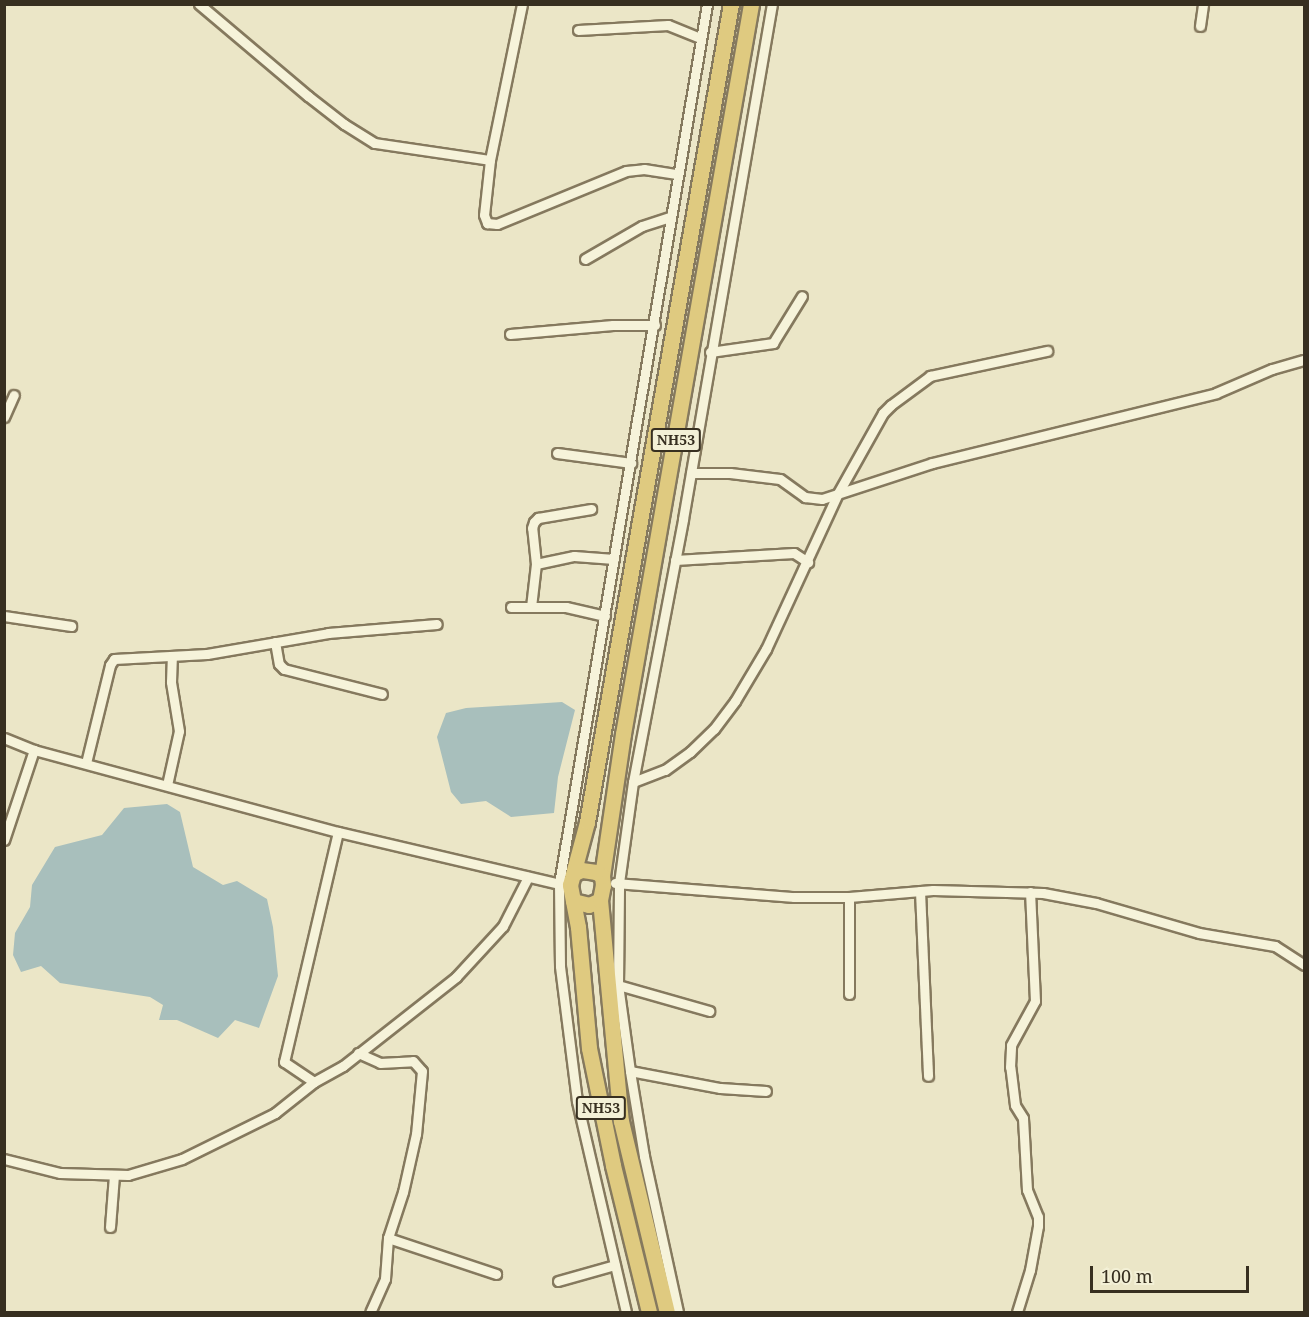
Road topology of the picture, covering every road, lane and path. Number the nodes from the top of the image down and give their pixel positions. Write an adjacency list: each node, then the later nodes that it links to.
1 (199, 4): 11 (street)
2 (522, 4): 11 (street)
3 (707, 4): 10 (street)
4 (731, 4): 49 (highway, NH53)
5 (751, 4): 50 (highway, NH53)
6 (772, 4): 19 (street)
7 (1203, 4): 8 (street)
8 (1200, 26)
9 (578, 30): 10 (street)
10 (701, 38): 12 (street)
11 (490, 160): 12 (street)
12 (677, 174): 13 (street)
13 (669, 217): 14 (street); 16 (street)
14 (585, 259)
15 (802, 296): 19 (street)
16 (655, 325): 17 (street); 24 (street)
17 (510, 334)
18 (1047, 351): 26 (street)
19 (710, 352): 25 (street)
20 (1305, 360): 26 (street)
21 (14, 395): 22 (street)
22 (4, 417)
23 (557, 453): 24 (street)
24 (631, 463): 28 (street)
25 (691, 473): 26 (street); 29 (street)
26 (837, 495): 30 (street)
27 (591, 509): 31 (street)
28 (614, 559): 31 (street); 35 (street)
29 (675, 560): 30 (street); 44 (street)
30 (808, 562): 44 (street)
31 (536, 564): 33 (street)
32 (511, 607): 33 (street)
33 (531, 607): 35 (street)
34 (4, 616): 37 (street)
35 (605, 616): 49 (street)
36 (437, 624): 38 (street)
37 (71, 626)
38 (275, 642): 39 (street); 40 (street)
39 (172, 656): 43 (street); 45 (street)
40 (382, 694)
41 (4, 738): 42 (street)
42 (34, 750): 43 (street); 47 (street)
43 (86, 763): 45 (street)
44 (633, 782): 50 (street)
45 (167, 785): 46 (street)
46 (338, 832): 48 (street); 62 (street)
47 (4, 840)
48 (528, 877): 49 (street); 59 (street)
49 (568, 881): 50 (highway); 54 (highway, NH53); 68 (street)
50 (606, 886): 53 (street); 54 (highway); 56 (street); 74 (highway, NH53)
51 (920, 891): 52 (street); 53 (street); 61 (street)
52 (1030, 892): 55 (street); 76 (street)
53 (849, 897): 57 (street)
54 (573, 901): 73 (highway, NH53)
55 (1305, 965)
56 (618, 985): 58 (street); 60 (street)
57 (849, 994)
58 (710, 1011)
59 (358, 1053): 62 (street); 67 (street)
60 (630, 1071): 63 (street); 75 (street)
61 (928, 1076)
62 (314, 1082): 65 (street)
63 (766, 1090)
64 (4, 1159): 65 (street)
65 (114, 1174): 66 (street)
66 (110, 1227)
67 (388, 1238): 69 (street); 71 (street)
68 (615, 1265): 70 (street); 72 (street)
69 (496, 1274)
70 (558, 1281)
71 (370, 1312)
72 (626, 1312)
73 (649, 1312)
74 (667, 1312)
75 (678, 1312)
76 (1017, 1312)

